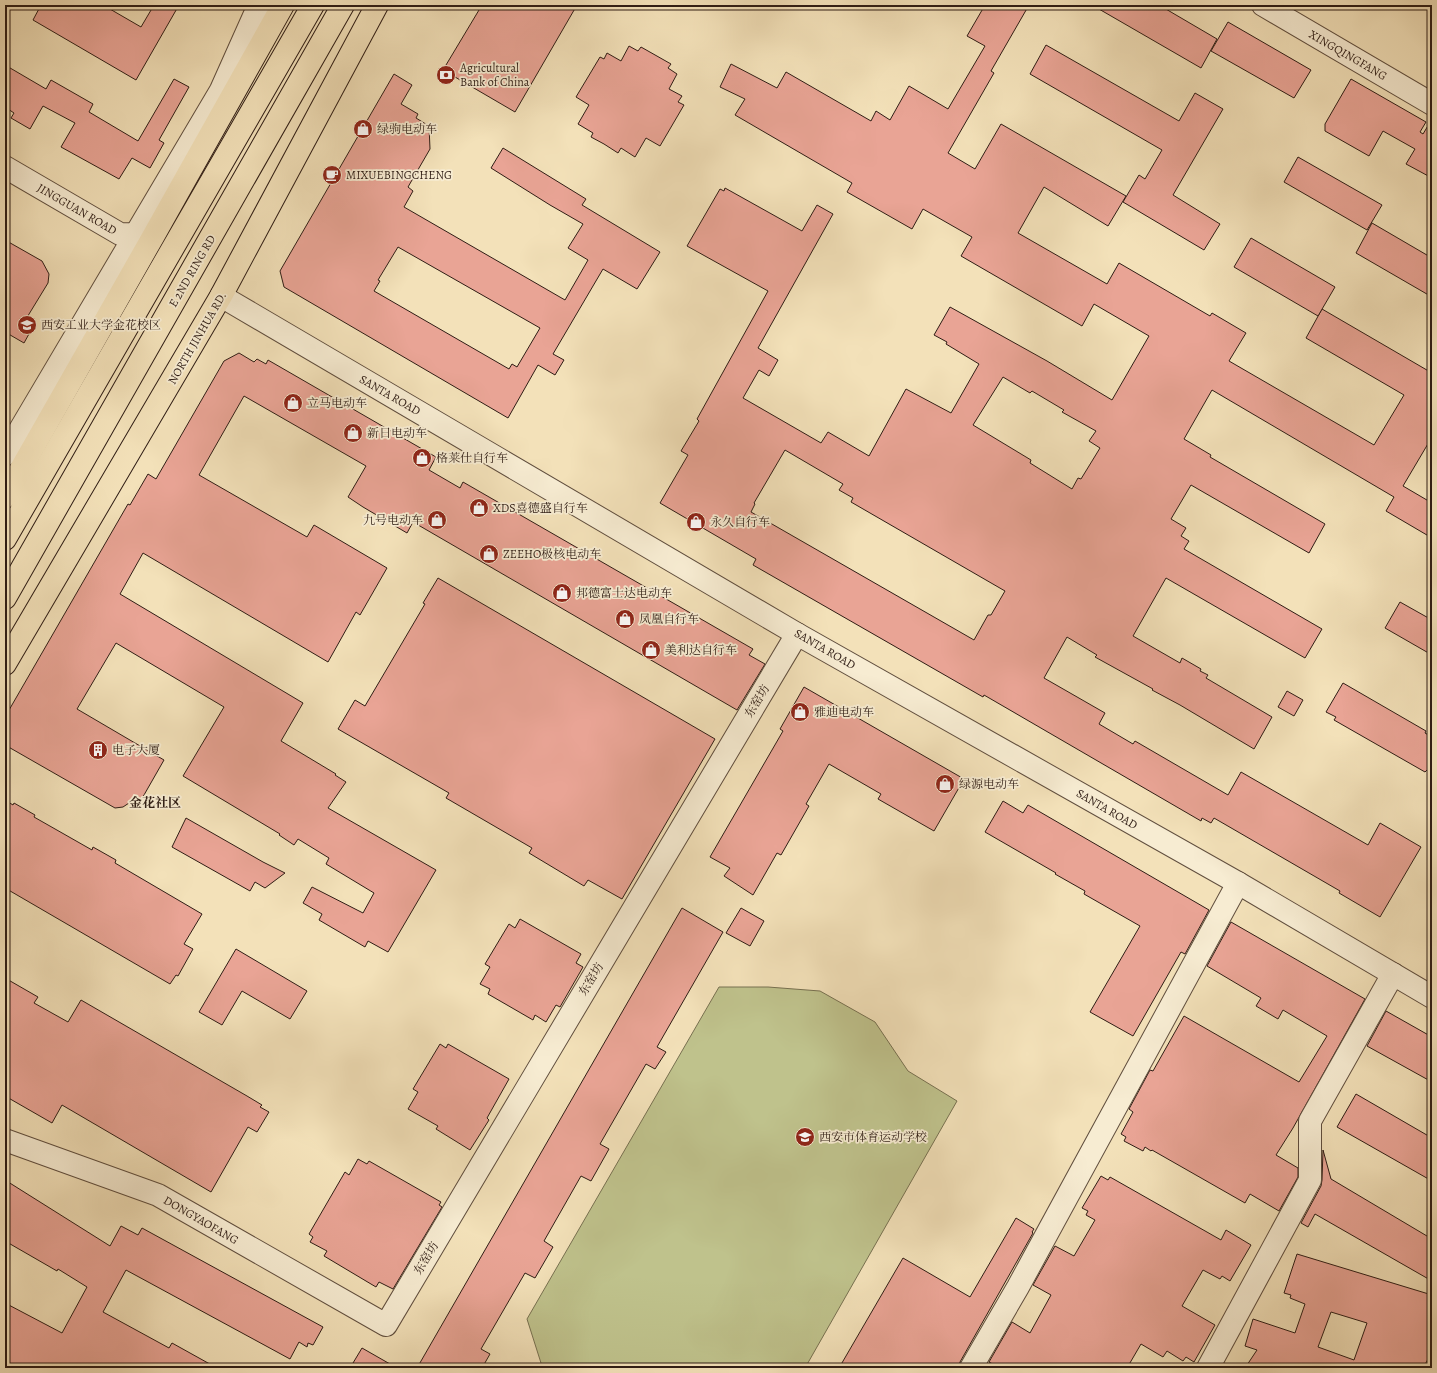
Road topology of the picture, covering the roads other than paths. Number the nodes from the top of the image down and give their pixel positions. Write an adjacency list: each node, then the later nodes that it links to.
1 (259, 5): 9 (street)
2 (283, 5): 9 (main road)
3 (313, 5): 13 (main road)
4 (343, 5): 14 (main road, E 2ND RING RD)
5 (377, 5): 10 (main road, NORTH JINHUA RD.)
6 (1263, 5): 7 (street, XINGQINGFANG)
7 (1432, 104)
8 (5, 167): 9 (street, JINGGUAN ROAD)
9 (145, 235): 11 (street); 12 (main road)
10 (221, 296): 15 (street, SANTA ROAD); 16 (main road, NORTH JINHUA RD.)
11 (5, 455)
12 (5, 498)
13 (5, 539)
14 (5, 598)
15 (797, 634): 17 (street, SANTA ROAD); 20 (street, 东窑坊)
16 (5, 664)
17 (1238, 883): 18 (street, SANTA ROAD); 21 (street)
18 (1393, 974): 19 (street, SANTA ROAD); 22 (street)
19 (1432, 997)
20 (5, 1140)
21 (971, 1368)
22 (1208, 1368)

